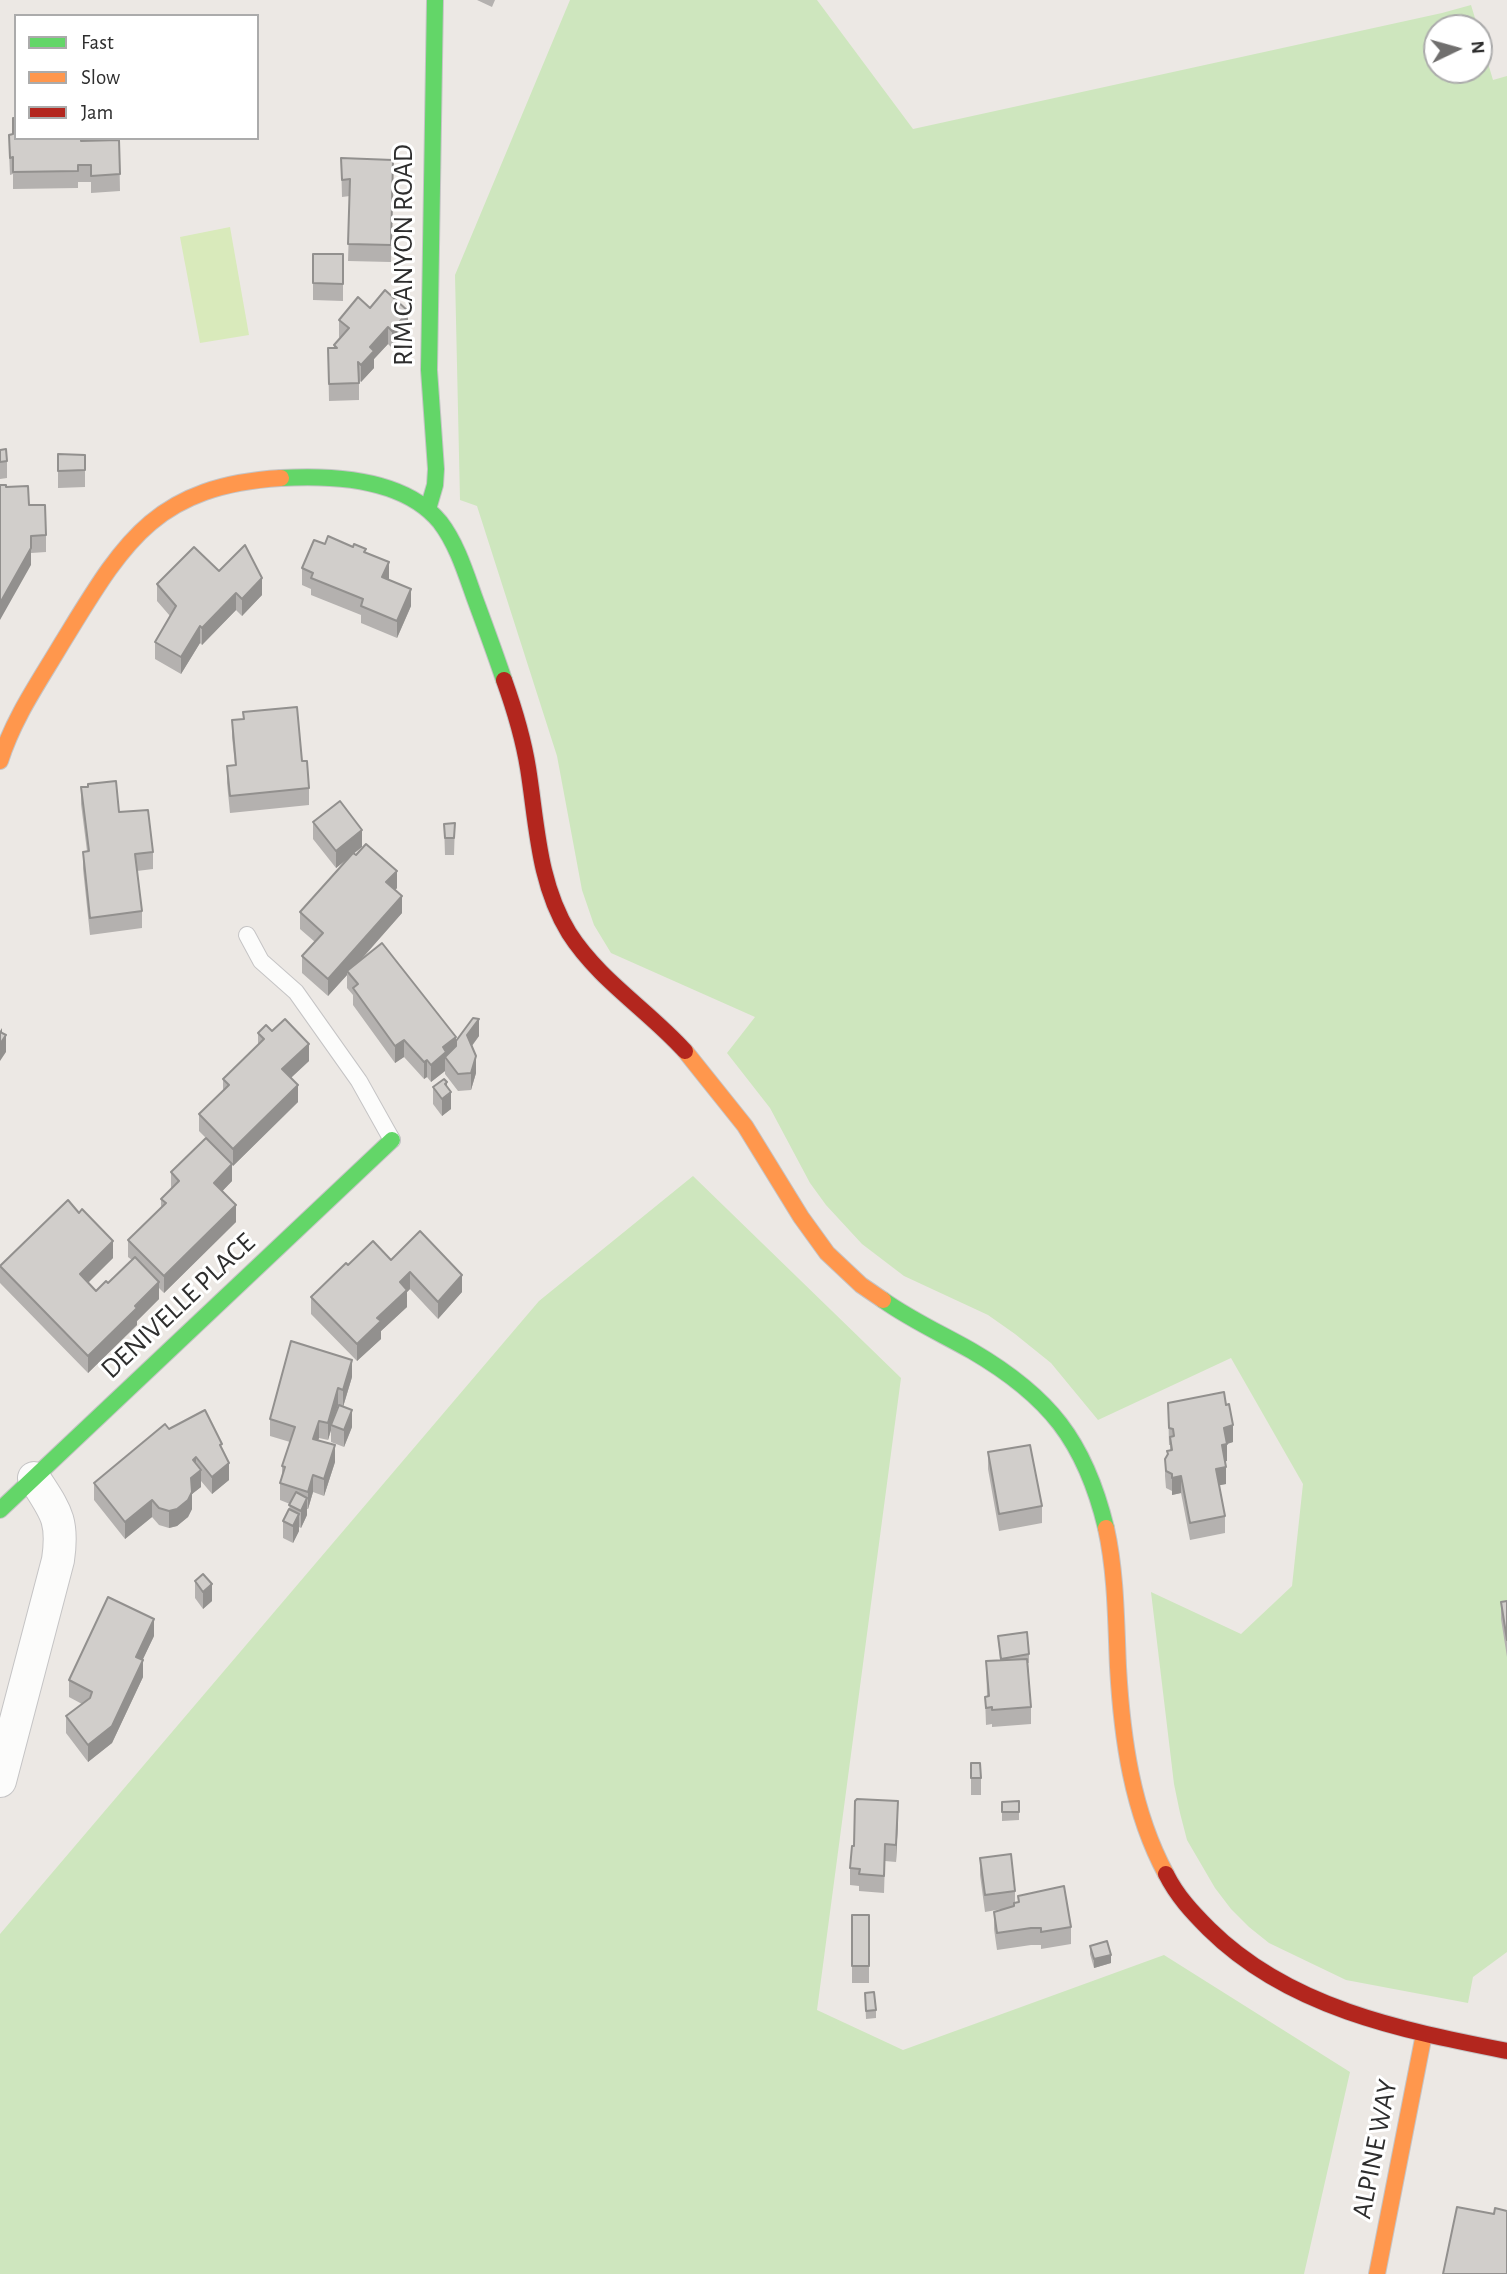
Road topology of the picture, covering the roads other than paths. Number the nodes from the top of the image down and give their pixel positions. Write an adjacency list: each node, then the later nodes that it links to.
1 (435, 0): 2 (street, RIM CANYON ROAD)
2 (428, 509): 3 (street); 9 (street)
3 (0, 761)
4 (247, 935): 5 (lane)
5 (392, 1140): 6 (street, DENIVELLE PLACE)
6 (34, 1478): 7 (street, DENIVELLE PLACE); 8 (street)
7 (0, 1510)
8 (0, 1781)
9 (1424, 2034): 10 (street); 11 (street, ALPINE WAY)
10 (1507, 2051)
11 (1377, 2274)

